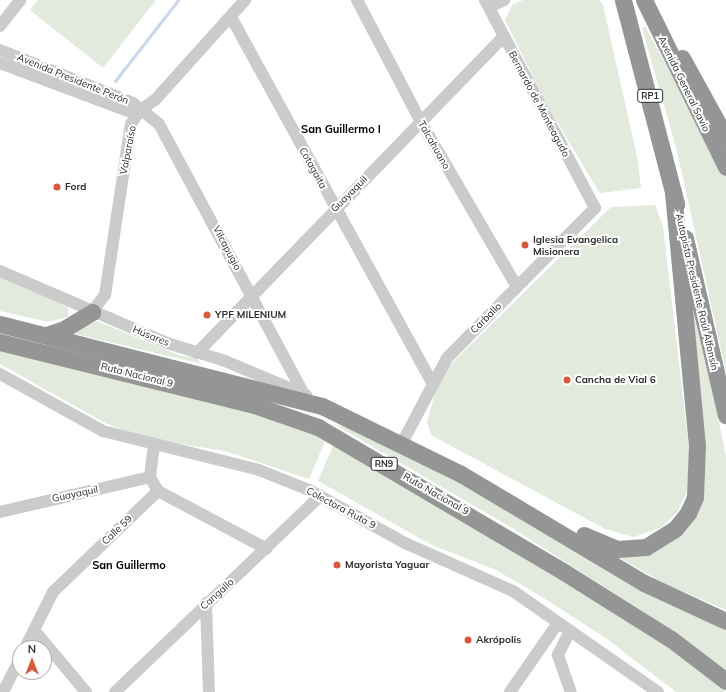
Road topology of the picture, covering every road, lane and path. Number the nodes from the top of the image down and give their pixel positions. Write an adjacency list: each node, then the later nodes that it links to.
1 (20, 0): 11 (street)
2 (245, 0): 10 (street, Valparaíso)
3 (357, 0): 16 (street, Talcahuano)
4 (504, 0): 8 (street)
5 (616, 0): 9 (street)
6 (644, 0): 18 (highway, Avenida General Savio)
7 (649, 0): 17 (highway)
8 (487, 4): 12 (street, Bernardo de Monteagudo)
9 (625, 7): 19 (highway, RP1)
10 (231, 17): 15 (street, Valparaíso); 20 (street, Cotagaita)
11 (0, 26)
12 (503, 37): 16 (street, Guayaquil); 21 (street, Bernardo de Monteagudo)
13 (0, 50): 15 (street, Avenida Presidente Perón)
14 (0, 63): 15 (street, Avenida Presidente Perón)
15 (140, 110): 24 (street, Vilcapugio); 25 (street, Valparaíso)
16 (421, 122): 20 (street, Guayaquil); 23 (street, Talcahuano)
17 (726, 138)
18 (726, 167)
19 (673, 193): 34 (highway, Autopista Presidente Raúl Alfonsín); 37 (highway)
20 (335, 208): 24 (street, Guayaquil); 31 (street, Cotagaita)
21 (595, 208): 23 (street, Carballo)
22 (0, 271): 25 (street, Húsares)
23 (517, 287): 31 (street, Carballo)
24 (252, 295): 29 (street, Guayaquil); 32 (street, Vilcapugio)
25 (92, 312): 27 (highway); 29 (street, Húsares)
26 (0, 324): 27 (highway, Ruta Nacional 9 / RN9)
27 (46, 335): 33 (highway, Ruta Nacional 9 / RN9)
28 (0, 342): 50 (highway, Ruta Nacional 9 / RN9)
29 (197, 353): 32 (street, Húsares)
30 (0, 374): 36 (street, Colectora Ruta 9)
31 (432, 382): 35 (street, Carballo)
32 (304, 394): 33 (street, Húsares)
33 (322, 406): 35 (highway, Ruta Nacional 9 / RN9)
34 (726, 415)
35 (401, 445): 37 (highway, Ruta Nacional 9 / RN9)
36 (154, 446): 38 (street); 40 (street, Colectora Ruta 9)
37 (462, 474): 44 (highway, Ruta Nacional 9 / RN9)
38 (150, 477): 39 (street); 41 (street, Guayaquil)
39 (158, 491): 42 (street); 46 (street, Calle 59)
40 (320, 496): 42 (street, Cangallo); 45 (street, Colectora Ruta 9)
41 (0, 512)
42 (267, 549): 43 (street, Cangallo)
43 (206, 603): 53 (street, Cangallo); 54 (street)
44 (726, 621)
45 (558, 624): 47 (street, Colectora Ruta 9); 55 (street)
46 (34, 630): 48 (street, Calle 59); 52 (street)
47 (570, 631): 56 (street); 57 (street, Colectora Ruta 9)
48 (29, 640)
49 (12, 674): 51 (street)
50 (726, 681)
51 (3, 692)
52 (86, 692)
53 (115, 692)
54 (209, 692)
55 (510, 692)
56 (571, 692)
57 (658, 692)

